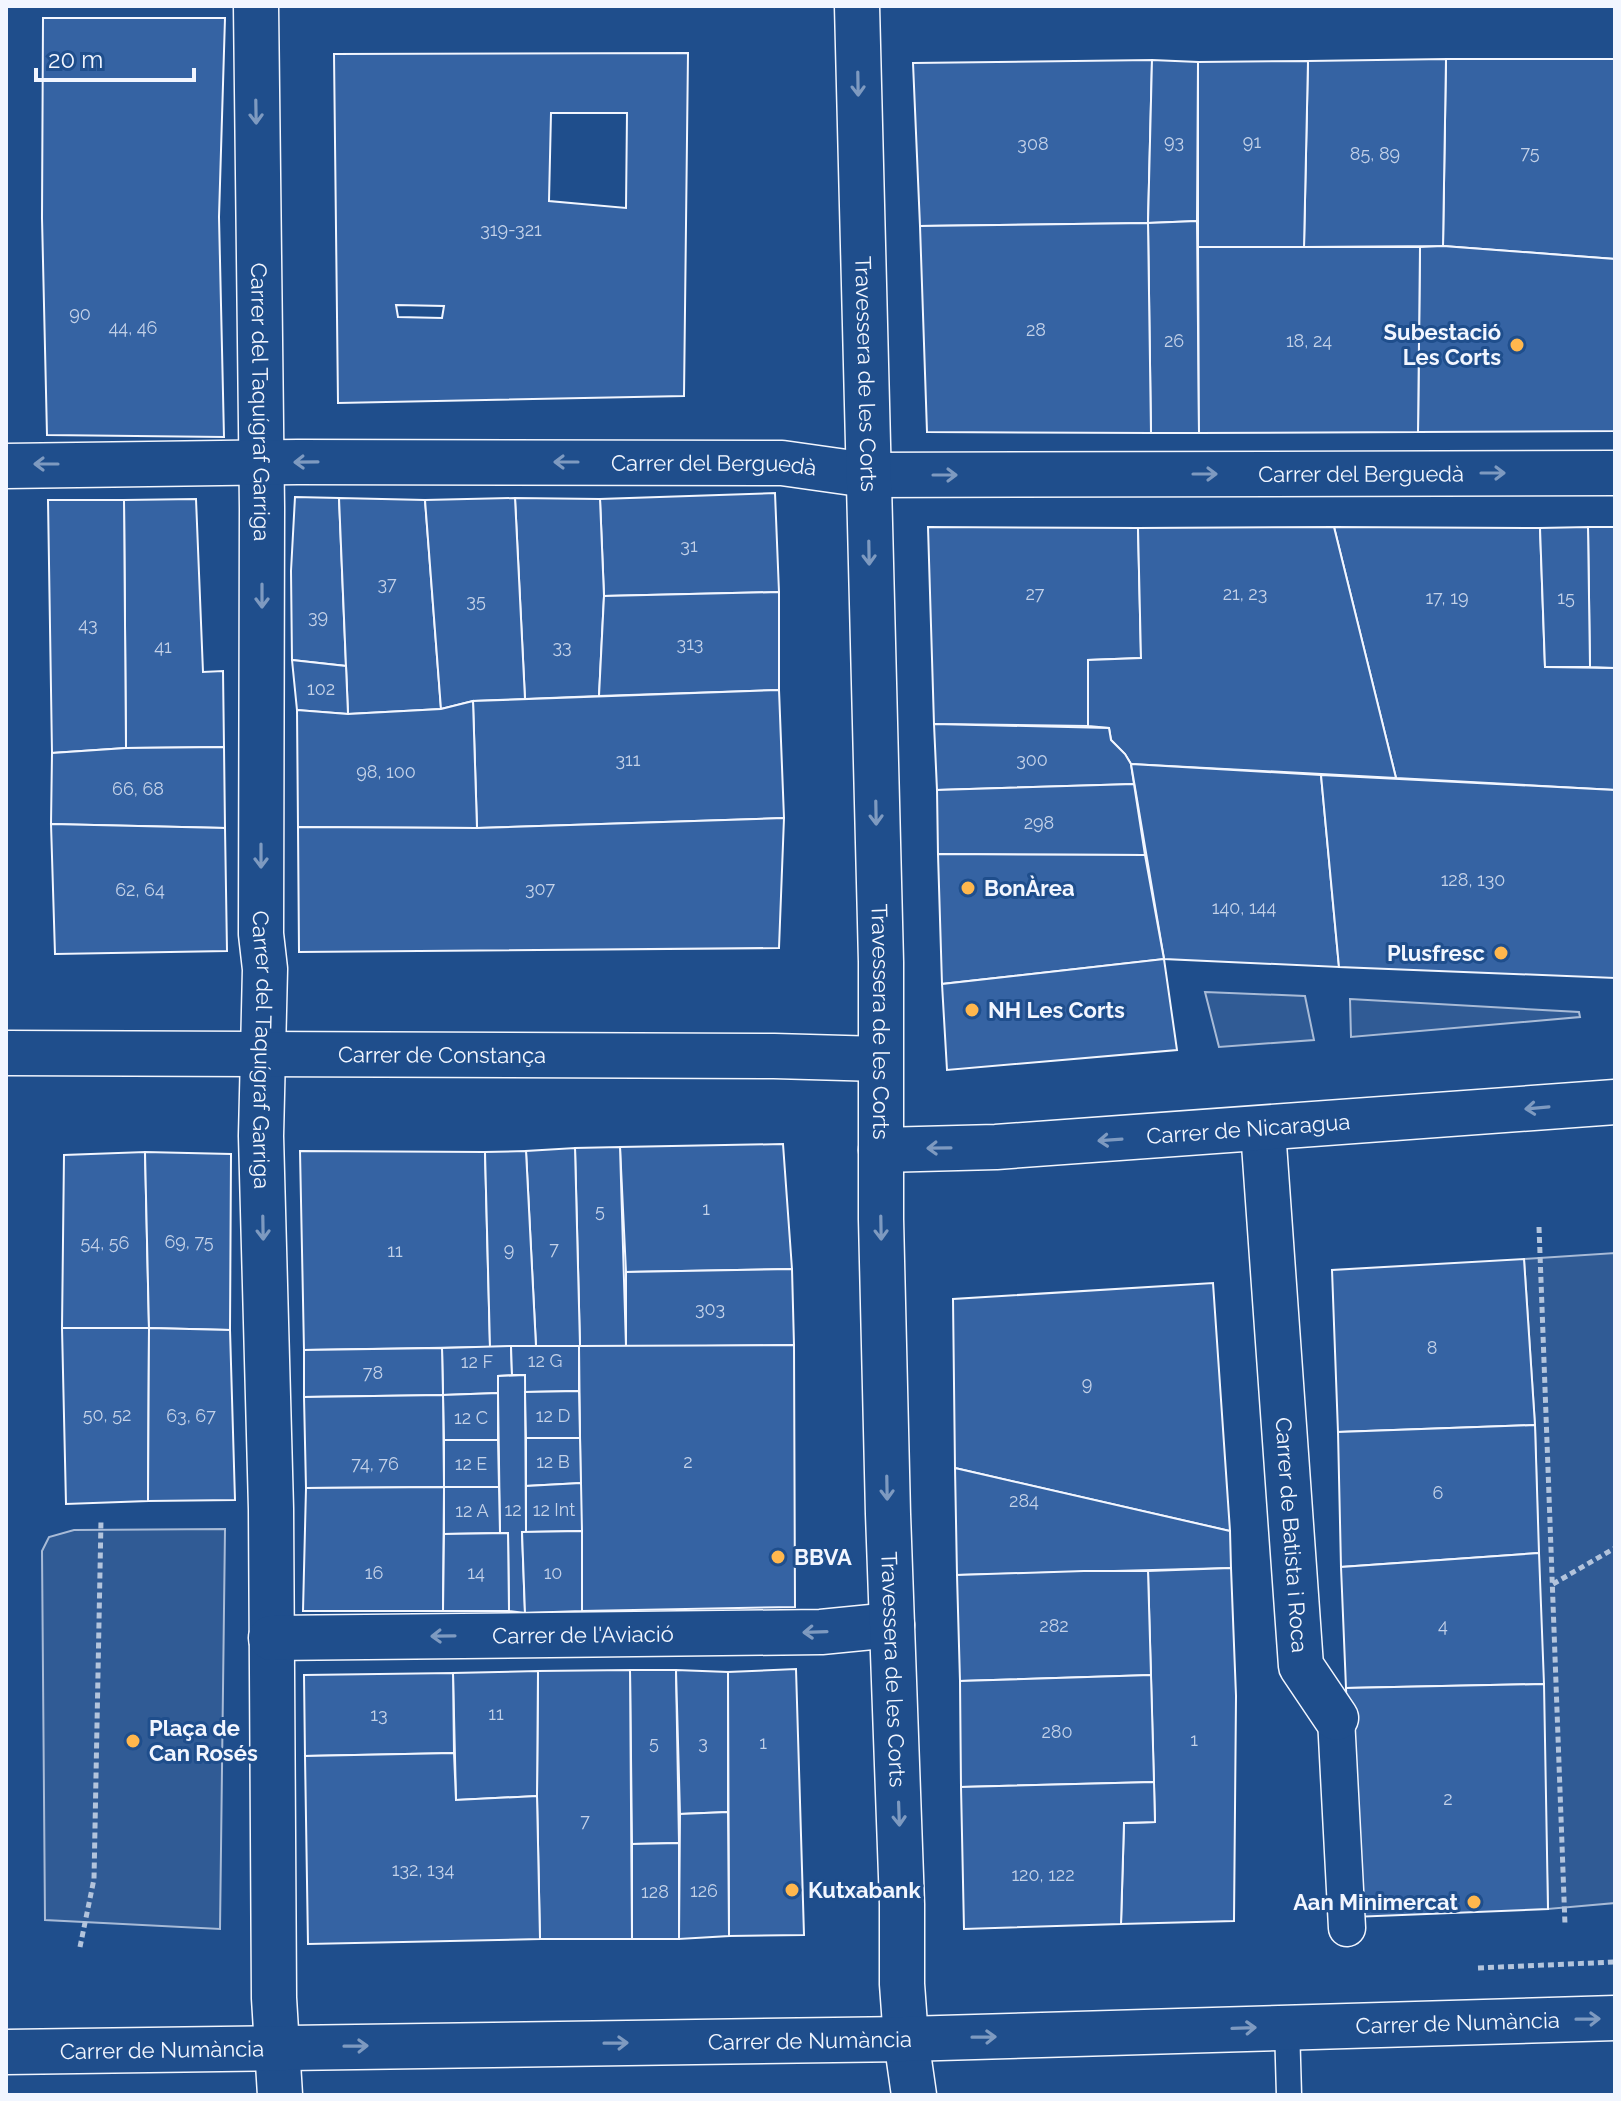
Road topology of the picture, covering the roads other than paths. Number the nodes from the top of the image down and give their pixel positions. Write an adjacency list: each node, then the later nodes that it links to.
1 (256, 6): 3 (street, Carrer del Taquígraf Garriga, one-way to 3)
2 (857, 6): 6 (street, Travessera de les Corts, one-way to 6)
3 (260, 464): 4 (street, Carrer del Berguedà, one-way to 4); 6 (street, Carrer del Berguedà, one-way to 3); 8 (street, Carrer del Taquígraf Garriga, one-way to 8)
4 (6, 466)
5 (1615, 473): 6 (street, Carrer del Berguedà, one-way to 5)
6 (867, 475): 9 (street, Travessera de les Corts, one-way to 9)
7 (6, 1053): 8 (street, Carrer de Constança)
8 (263, 1055): 9 (street, Carrer de Constança); 14 (street, Carrer del Taquígraf Garriga, one-way to 14)
9 (880, 1059): 12 (street, Travessera de les Corts)
10 (1615, 1102): 11 (street, Carrer de Nicaragua, one-way to 11)
11 (1263, 1130): 12 (street, Carrer de Nicaragua, one-way to 12); 15 (street, Carrer de Batista i Roca)
12 (881, 1150): 13 (street, Travessera de les Corts, one-way to 13)
13 (892, 1625): 14 (street, Carrer de l'Aviació, one-way to 14); 19 (street, Travessera de les Corts, one-way to 19)
14 (271, 1638): 20 (street, Carrer del Taquígraf Garriga)
15 (1336, 1718): 16 (street, Carrer de Batista i Roca)
16 (1347, 1928)
17 (1615, 2018): 18 (street, Carrer de Numància, one-way to 17)
18 (1287, 2026): 19 (street, Carrer de Numància, one-way to 18); 25 (lane)
19 (906, 2039): 20 (street, Carrer de Numància, one-way to 19); 23 (street, Travessera de les Corts); 24 (street, Travessera de les Corts)
20 (278, 2047): 21 (street, Carrer de Numància); 22 (street, Carrer del Taquígraf Garriga)
21 (6, 2052)
22 (280, 2095)
23 (901, 2095)
24 (914, 2095)
25 (1289, 2095)

